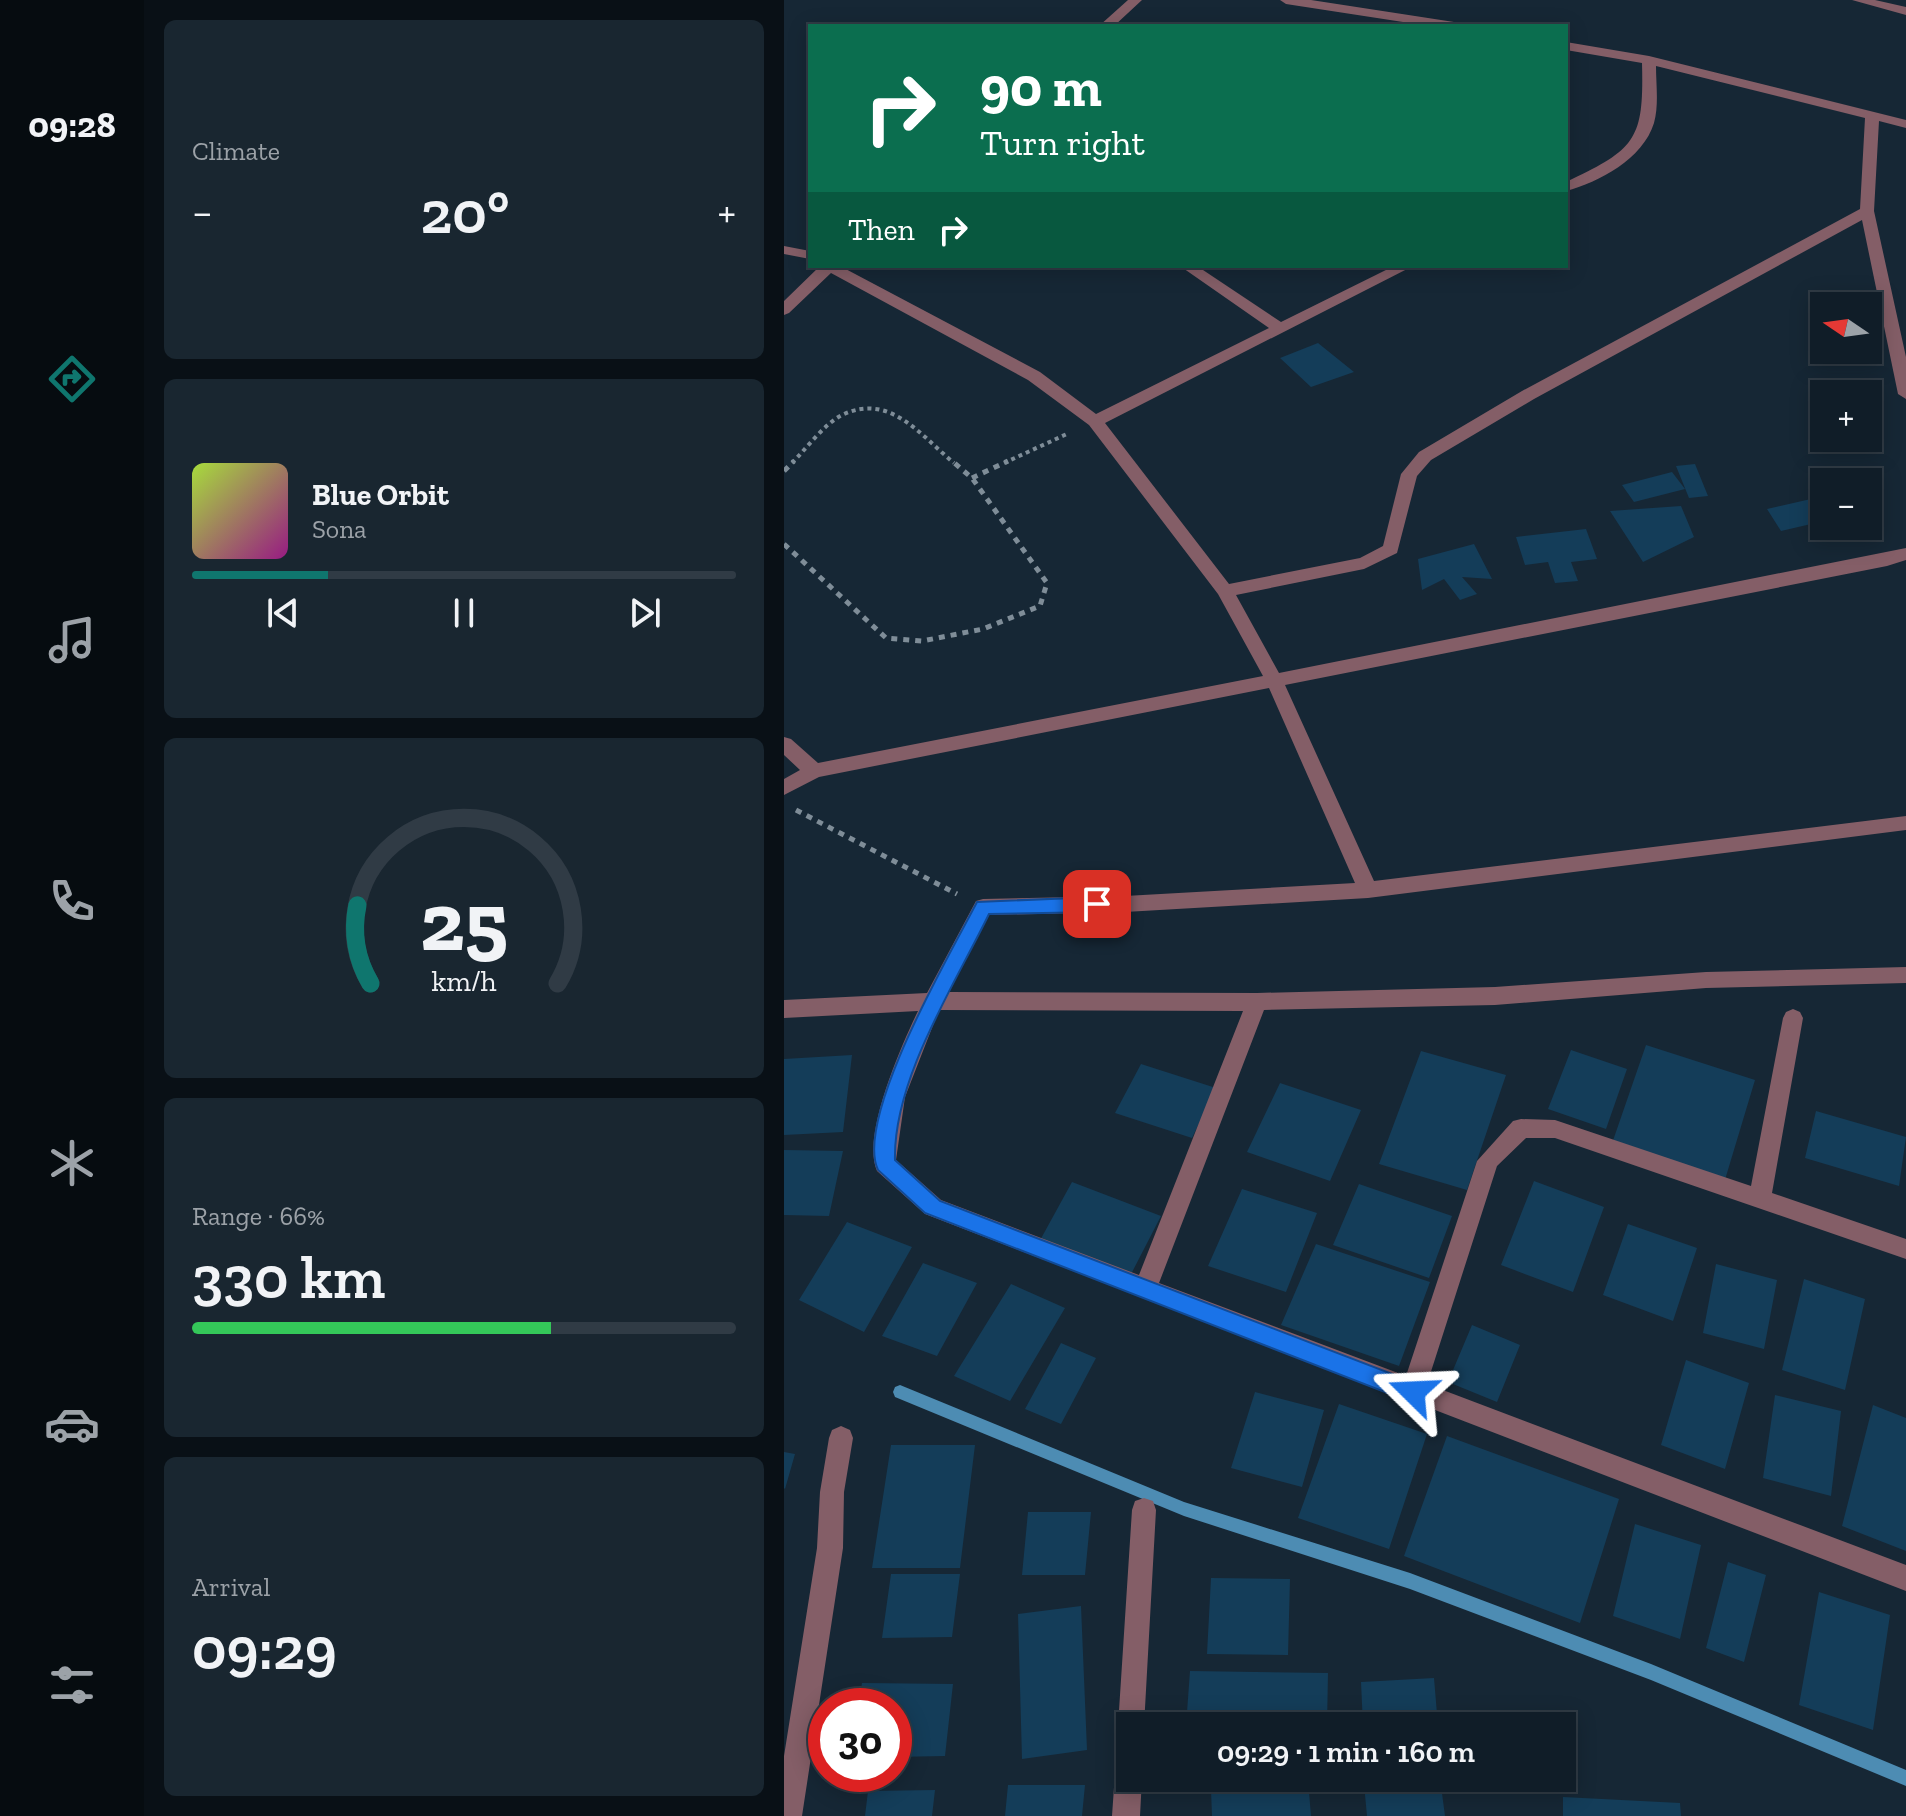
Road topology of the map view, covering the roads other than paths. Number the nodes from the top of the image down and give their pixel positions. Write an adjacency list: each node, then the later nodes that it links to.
1 (1136, 0): 5 (street)
2 (1286, 0): 6 (street)
3 (1858, 0): 4 (street)
4 (1906, 11)
5 (1108, 24)
6 (1440, 24)
7 (1568, 46): 8 (street)
8 (1649, 60): 9 (street); 11 (street)
9 (1872, 117): 10 (street); 12 (street)
10 (1906, 124)
11 (1568, 186)
12 (1867, 211): 21 (street); 24 (street)
13 (784, 250): 14 (street)
14 (808, 255)
15 (827, 268): 19 (street)
16 (833, 268): 22 (street)
17 (1190, 268): 20 (street)
18 (1402, 268): 20 (street)
19 (784, 310)
20 (1280, 328): 22 (street)
21 (1906, 394)
22 (1095, 421): 24 (street)
23 (1906, 554): 25 (street)
24 (1225, 591): 25 (street)
25 (1274, 680): 27 (street); 30 (street)
26 (784, 744): 27 (street)
27 (814, 771): 28 (street)
28 (784, 788)
29 (1906, 823): 30 (street)
30 (1368, 890): 32 (street)
31 (1906, 975): 33 (street)
32 (936, 1001): 33 (street); 34 (street); 38 (street)
33 (1257, 1002): 38 (street)
34 (784, 1009)
35 (1793, 1018): 36 (street)
36 (1760, 1199): 37 (street); 39 (street)
37 (1906, 1249)
38 (1145, 1290): 39 (street)
39 (1413, 1392): 42 (street)
40 (841, 1438): 45 (street)
41 (1144, 1510): 43 (street)
42 (1906, 1578)
43 (1132, 1712)
44 (1127, 1792): 46 (street)
45 (788, 1816)
46 (1126, 1816)

